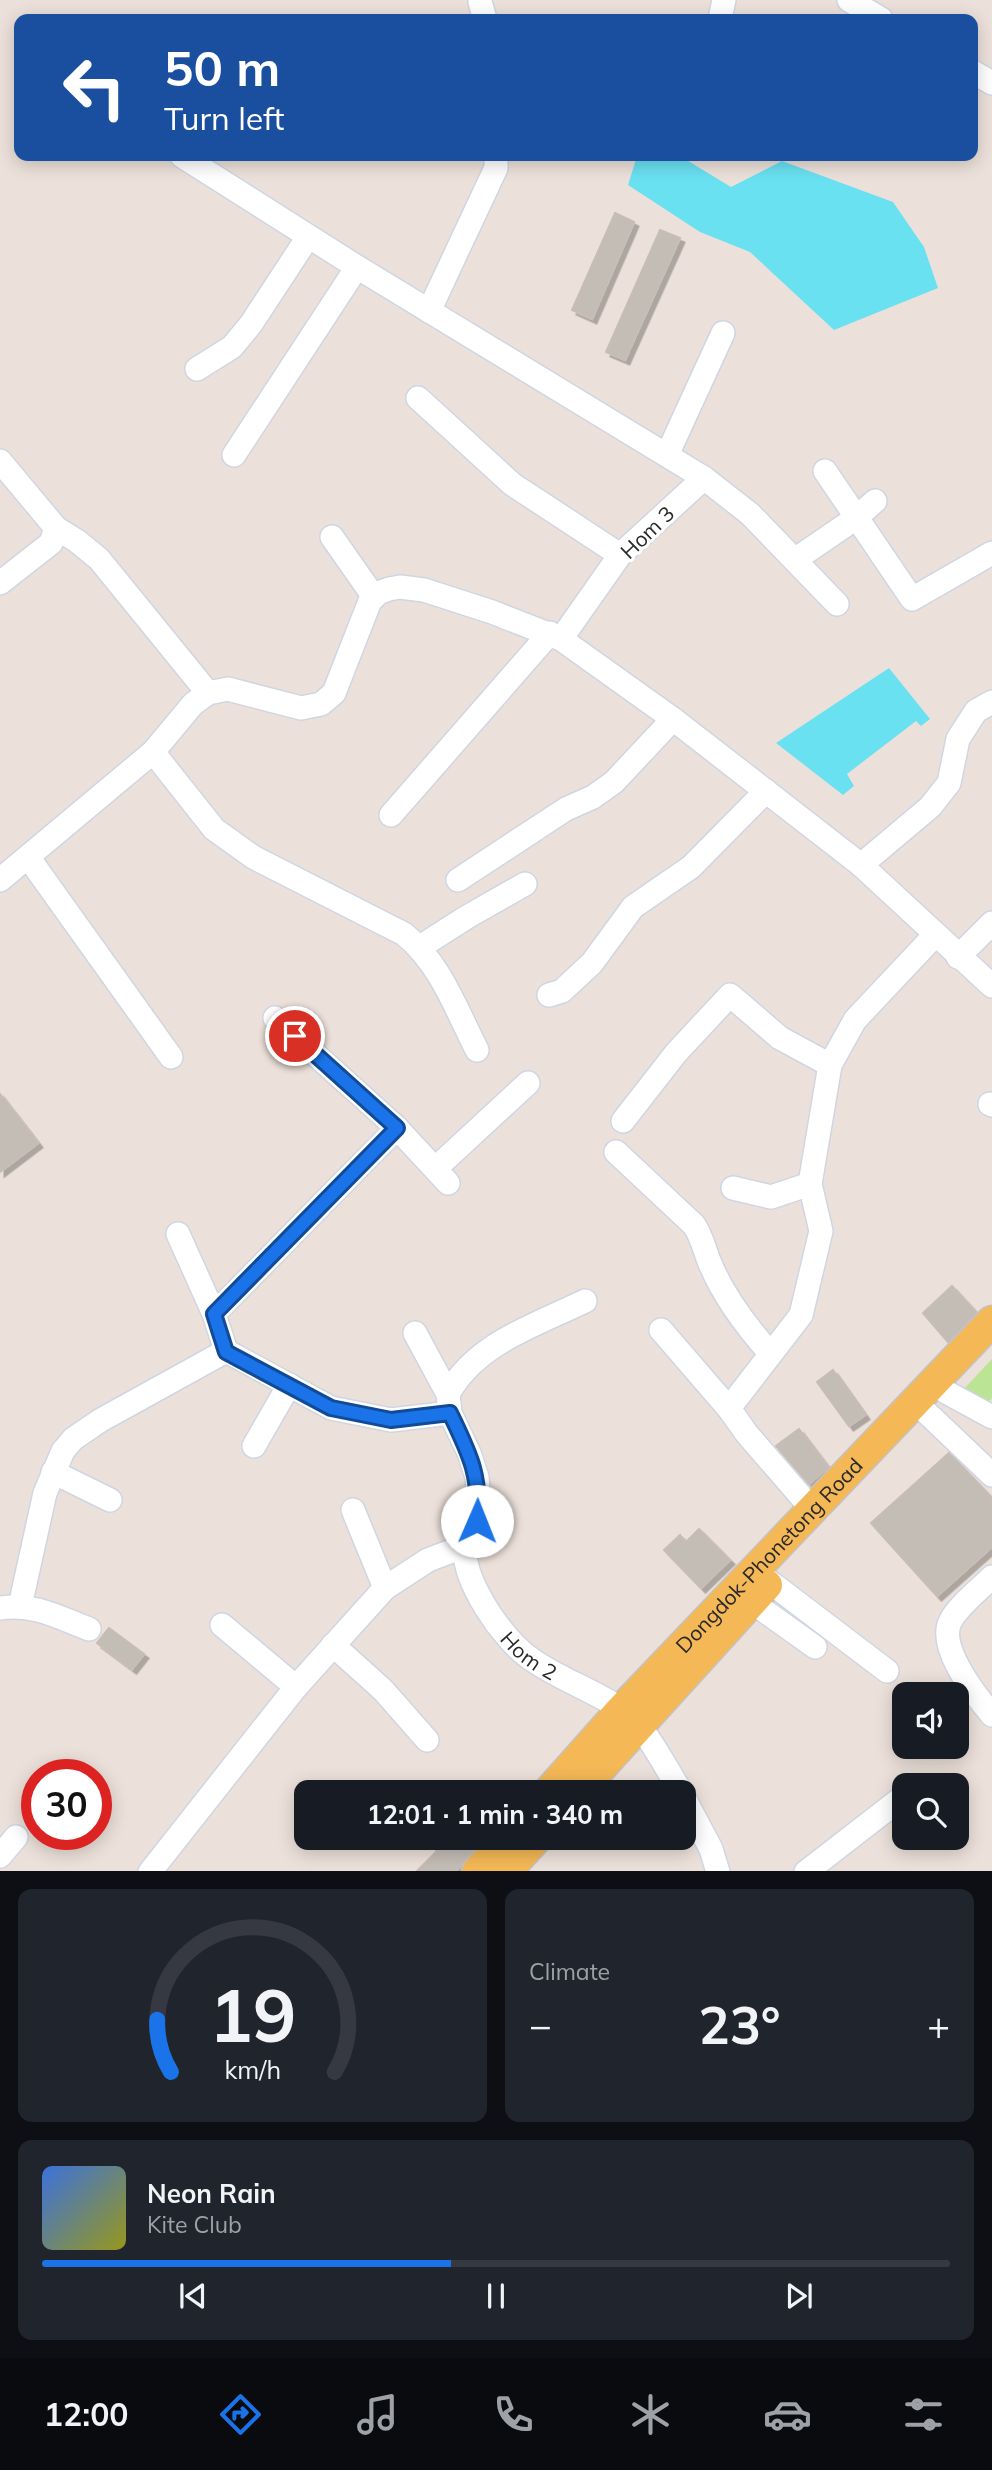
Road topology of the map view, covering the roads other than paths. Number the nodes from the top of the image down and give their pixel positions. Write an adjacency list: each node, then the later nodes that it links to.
1 (849, 0): 2 (street)
2 (873, 14)
3 (190, 161): 5 (street)
4 (496, 161): 7 (street)
5 (308, 237): 6 (street); 9 (street)
6 (357, 267): 7 (street); 11 (street)
7 (429, 311): 12 (street)
8 (723, 333): 12 (street)
9 (197, 369)
10 (418, 398): 21 (street)
11 (234, 455)
12 (667, 455): 15 (street)
13 (0, 461): 18 (street)
14 (825, 471): 17 (street)
15 (704, 478): 21 (street, Hom 3); 22 (street)
16 (876, 501): 17 (street)
17 (856, 518): 20 (street); 22 (street)
18 (56, 528): 23 (street); 27 (street)
19 (332, 537): 24 (street)
20 (992, 553)
21 (620, 555): 26 (street, Hom 3)
22 (796, 559): 25 (street)
23 (0, 583)
24 (374, 597): 26 (street); 27 (street)
25 (837, 604)
26 (555, 636): 29 (street); 32 (street, Hom 3)
27 (208, 693): 30 (street)
28 (992, 702): 34 (street)
29 (673, 719): 31 (street); 36 (street)
30 (152, 752): 33 (street); 40 (street)
31 (766, 791): 34 (street); 43 (street)
32 (391, 815)
33 (28, 858): 35 (street); 46 (street)
34 (861, 865): 39 (street)
35 (0, 880)
36 (458, 880)
37 (525, 884): 40 (street)
38 (992, 923): 41 (street)
39 (935, 935): 41 (street); 47 (street)
40 (420, 947): 45 (street)
41 (958, 957): 42 (street)
42 (992, 986)
43 (549, 995)
44 (275, 1018): 50 (street)
45 (477, 1049)
46 (171, 1057)
47 (830, 1065): 49 (street); 52 (street)
48 (528, 1083): 50 (street)
49 (623, 1121)
50 (397, 1128): 56 (street)
51 (616, 1152): 62 (street)
52 (810, 1184): 53 (street); 62 (street)
53 (733, 1188)
54 (178, 1234): 56 (street)
55 (585, 1301): 65 (street)
56 (214, 1314): 61 (street)
57 (992, 1321): 64 (main road, Dongdok-Phonetong Road)
58 (661, 1330): 66 (street)
59 (415, 1332): 65 (street)
60 (992, 1344): 64 (main road, Dongdok-Phonetong Road)
61 (226, 1352): 63 (street); 69 (street)
62 (770, 1353): 66 (street)
63 (289, 1385): 65 (street); 68 (street)
64 (936, 1396): 67 (street); 70 (street); 72 (main road, Dongdok-Phonetong Road); 77 (main road, Dongdok-Phonetong Road)
65 (449, 1404): 74 (street)
66 (730, 1410): 72 (street)
67 (992, 1417)
68 (254, 1446)
69 (53, 1472): 71 (street); 78 (street)
70 (992, 1475)
71 (110, 1500)
72 (812, 1509): 86 (main road, Dongdok-Phonetong Road)
73 (353, 1510): 76 (street)
74 (465, 1546): 76 (street); 86 (street, Hom 2)
75 (992, 1577): 85 (street)
76 (385, 1588): 81 (street)
77 (761, 1592): 82 (street); 83 (street); 86 (main road, Dongdok-Phonetong Road)
78 (10, 1607): 80 (street)
79 (222, 1625): 84 (street)
80 (89, 1629)
81 (333, 1645): 84 (street); 87 (street)
82 (815, 1647)
83 (887, 1671)
84 (296, 1687): 97 (street)
85 (992, 1715)
86 (630, 1718): 88 (main road, Dongdok-Phonetong Road); 89 (main road, Dongdok-Phonetong Road); 90 (street)
87 (427, 1740)
88 (561, 1780)
89 (587, 1780)
90 (673, 1780)
91 (892, 1805): 100 (street)
92 (696, 1821): 99 (street)
93 (16, 1837): 96 (street)
94 (499, 1850): 98 (main road)
95 (518, 1850): 98 (main road)
96 (0, 1856)
97 (149, 1871)
98 (485, 1871)
99 (718, 1871)
100 (806, 1871)

